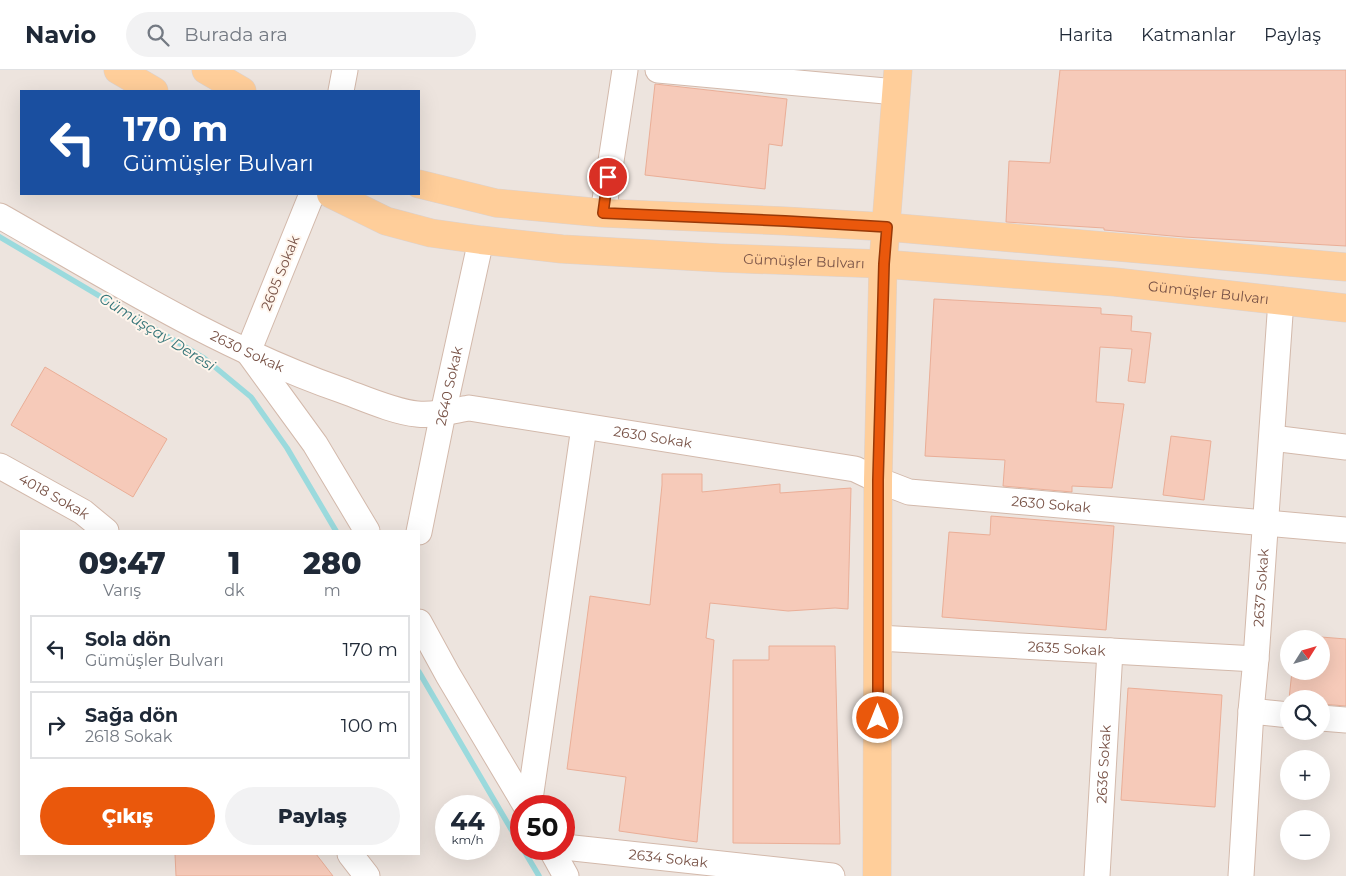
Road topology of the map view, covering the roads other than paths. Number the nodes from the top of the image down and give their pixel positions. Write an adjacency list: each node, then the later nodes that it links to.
1 (118, 70): 7 (main road)
2 (206, 70): 8 (main road)
3 (345, 70): 9 (street)
4 (625, 70): 13 (street)
5 (658, 70): 6 (street)
6 (897, 81): 15 (main road)
7 (152, 90)
8 (240, 90)
9 (341, 90)
10 (420, 184): 13 (main road)
11 (312, 195): 21 (street, 2605 Sokak)
12 (333, 195): 16 (main road, Gümüşler Bulvarı)
13 (603, 213): 15 (main road)
14 (0, 216): 21 (street, 2630 Sokak)
15 (887, 227): 17 (main road); 18 (main road)
16 (480, 240): 17 (main road, Gümüşler Bulvarı); 22 (street, 2640 Sokak)
17 (884, 264): 19 (main road, Gümüşler Bulvarı); 27 (main road)
18 (1346, 266)
19 (1281, 300): 20 (main road, Gümüşler Bulvarı); 24 (street, 2637 Sokak)
20 (1346, 308)
21 (248, 352): 22 (street, 2630 Sokak); 30 (street)
22 (443, 413): 23 (street, 2630 Sokak); 31 (street, 2640 Sokak)
23 (584, 427): 27 (street, 2630 Sokak); 42 (street)
24 (1272, 438): 25 (street); 28 (street, 2637 Sokak)
25 (1346, 447)
26 (0, 466): 29 (street, 4018 Sokak)
27 (878, 480): 28 (street, 2630 Sokak); 34 (main road)
28 (1266, 522): 32 (street, 2630 Sokak); 36 (street, 2637 Sokak)
29 (105, 530)
30 (366, 530)
31 (419, 530)
32 (1346, 530)
33 (420, 624): 41 (street)
34 (878, 638): 35 (street, 2635 Sokak); 49 (main road)
35 (1110, 651): 36 (street, 2635 Sokak); 50 (street, 2636 Sokak)
36 (1256, 659): 37 (street, 2637 Sokak)
37 (1251, 711): 38 (street); 51 (street, 2637 Sokak)
38 (1280, 713)
39 (1330, 719): 40 (street)
40 (1346, 720)
41 (520, 795)
42 (529, 795)
43 (575, 848): 48 (street, 2634 Sokak)
44 (351, 855): 46 (street)
45 (557, 860): 47 (street)
46 (366, 876)
47 (566, 876)
48 (832, 876)
49 (877, 876)
50 (1097, 876)
51 (1240, 876)

